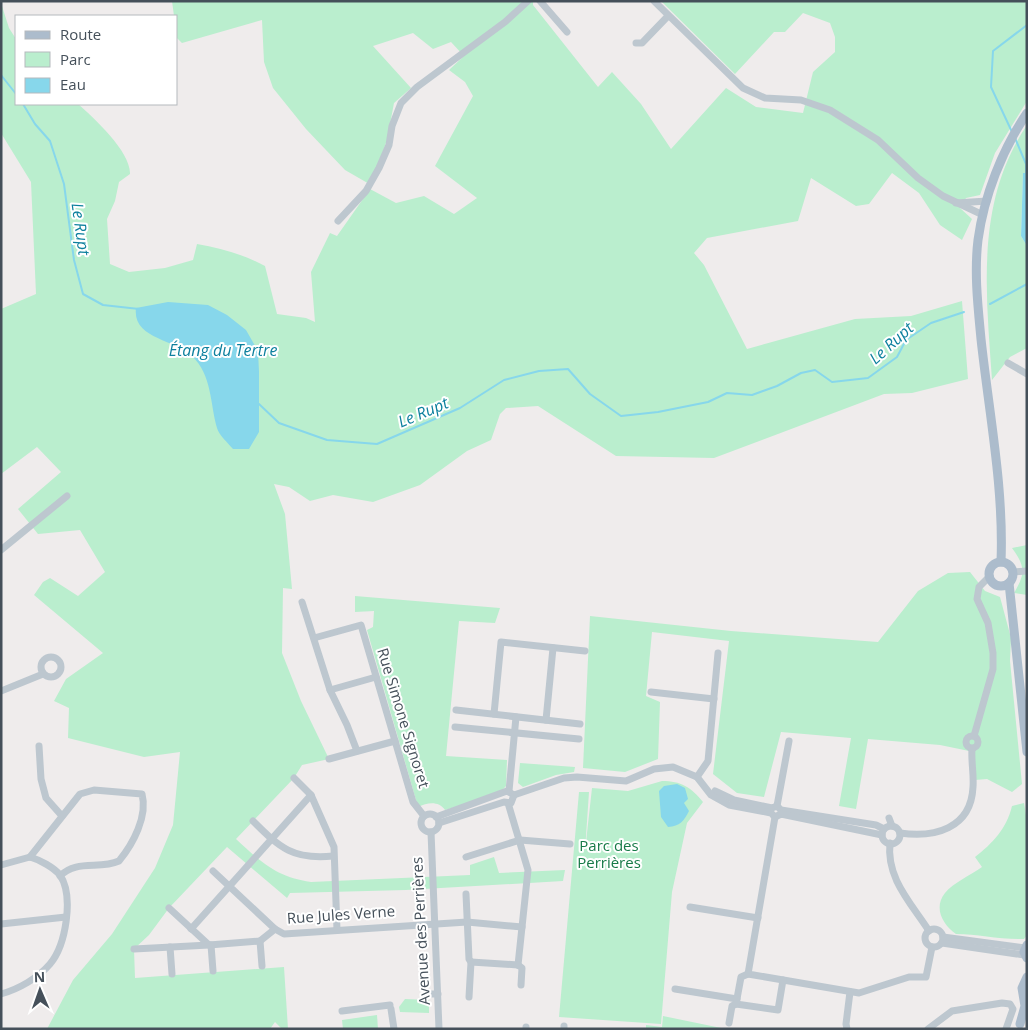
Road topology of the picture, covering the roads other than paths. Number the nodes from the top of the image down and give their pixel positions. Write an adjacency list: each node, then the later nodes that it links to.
1 (528, 1): 11 (street)
2 (540, 1): 5 (street)
3 (654, 1): 4 (street)
4 (668, 16): 6 (street); 9 (street)
5 (567, 32)
6 (636, 43)
7 (1027, 113): 8 (main road)
8 (987, 201): 9 (street); 10 (main road)
9 (956, 203): 10 (street)
10 (983, 215): 16 (main road)
11 (338, 221)
12 (1008, 364): 13 (street)
13 (1027, 374)
14 (67, 496): 15 (street)
15 (1, 550)
16 (1001, 562): 18 (main road); 19 (main road)
17 (1027, 571): 18 (street)
18 (1013, 572): 20 (main road)
19 (990, 576): 21 (main road); 61 (street)
20 (1009, 583): 21 (main road); 24 (main road)
21 (999, 586): 24 (main road)
22 (302, 602): 23 (street)
23 (314, 638): 29 (street, Rue Simone Signoret); 30 (street)
24 (1014, 638): 46 (main road)
25 (553, 648): 26 (street); 35 (street); 37 (street)
26 (585, 651)
27 (718, 652): 33 (street)
28 (43, 674): 31 (street)
29 (376, 677): 30 (street); 42 (street, Rue Simone Signoret)
30 (330, 690): 45 (street)
31 (1, 691)
32 (651, 692): 33 (street)
33 (714, 699): 48 (street)
34 (456, 710): 35 (street)
35 (494, 714): 36 (street)
36 (516, 717): 37 (street); 40 (street)
37 (546, 720): 38 (street)
38 (580, 724)
39 (455, 727): 40 (street)
40 (514, 732): 41 (street); 50 (street)
41 (579, 739)
42 (395, 741): 45 (street); 55 (street, Rue Simone Signoret)
43 (789, 741): 53 (street)
44 (40, 746): 54 (street)
45 (357, 751): 47 (street)
46 (1027, 752)
47 (329, 759)
48 (697, 777): 50 (street); 53 (street)
49 (294, 778): 51 (street)
50 (509, 793): 52 (street); 52 (street); 57 (street)
51 (311, 795): 62 (street); 66 (street)
52 (506, 803): 57 (street); 63 (street)
53 (776, 811): 59 (street); 77 (street)
54 (62, 816): 67 (street); 71 (street)
55 (424, 816): 57 (street); 60 (street)
56 (889, 818): 59 (street)
57 (437, 820): 60 (street)
58 (253, 821): 62 (street)
59 (886, 830): 61 (street); 64 (street)
60 (431, 832): 79 (street, Avenue des Perrières)
61 (900, 833): 64 (street)
62 (272, 840): 66 (street); 72 (street)
63 (520, 840): 65 (street); 68 (street); 81 (street)
64 (890, 843): 85 (street)
65 (570, 844)
66 (333, 856): 84 (street)
67 (30, 857): 69 (street); 71 (street)
68 (466, 857)
69 (1, 864)
70 (214, 871): 72 (street, Rue Jules Verne)
71 (60, 876): 76 (street)
72 (230, 886): 82 (street); 83 (street, Rue Jules Verne)
73 (466, 894): 78 (street)
74 (690, 907): 77 (street)
75 (169, 908): 82 (street)
76 (66, 917): 80 (street); 104 (street)
77 (758, 918): 98 (street)
78 (467, 922): 79 (street, Rue Jules Verne); 81 (street, Rue Jules Verne); 93 (street)
79 (435, 923): 84 (street, Rue Jules Verne); 106 (street, Avenue des Perrières)
80 (1, 924)
81 (522, 927): 95 (street)
82 (191, 929): 88 (street)
83 (275, 929): 84 (street, Rue Jules Verne); 87 (street)
84 (337, 930)
85 (929, 931): 86 (street); 90 (street)
86 (943, 940): 90 (street); 92 (street)
87 (260, 941): 88 (street); 94 (street)
88 (210, 945): 89 (street); 96 (street)
89 (170, 947): 91 (street); 97 (street)
90 (932, 948): 103 (street)
91 (134, 949)
92 (1026, 954)
93 (471, 962): 95 (street); 108 (street)
94 (262, 966)
95 (518, 966): 101 (street)
96 (213, 971)
97 (172, 974)
98 (748, 974): 99 (street); 109 (street)
99 (783, 980): 103 (street); 109 (street)
100 (1026, 980): 107 (main road)
101 (521, 985)
102 (675, 989): 109 (street)
103 (850, 992): 116 (street)
104 (1, 994)
105 (426, 994): 106 (street)
106 (438, 994): 115 (street, Avenue des Perrières)
107 (1025, 996): 113 (main road)
108 (469, 997)
109 (737, 1001): 112 (street)
110 (342, 1011): 114 (street)
111 (1027, 1011): 113 (main road)
112 (729, 1023)
113 (1019, 1026)
114 (394, 1029)
115 (439, 1029)
116 (847, 1029)
117 (928, 1029): 118 (street)
118 (1006, 1029)

